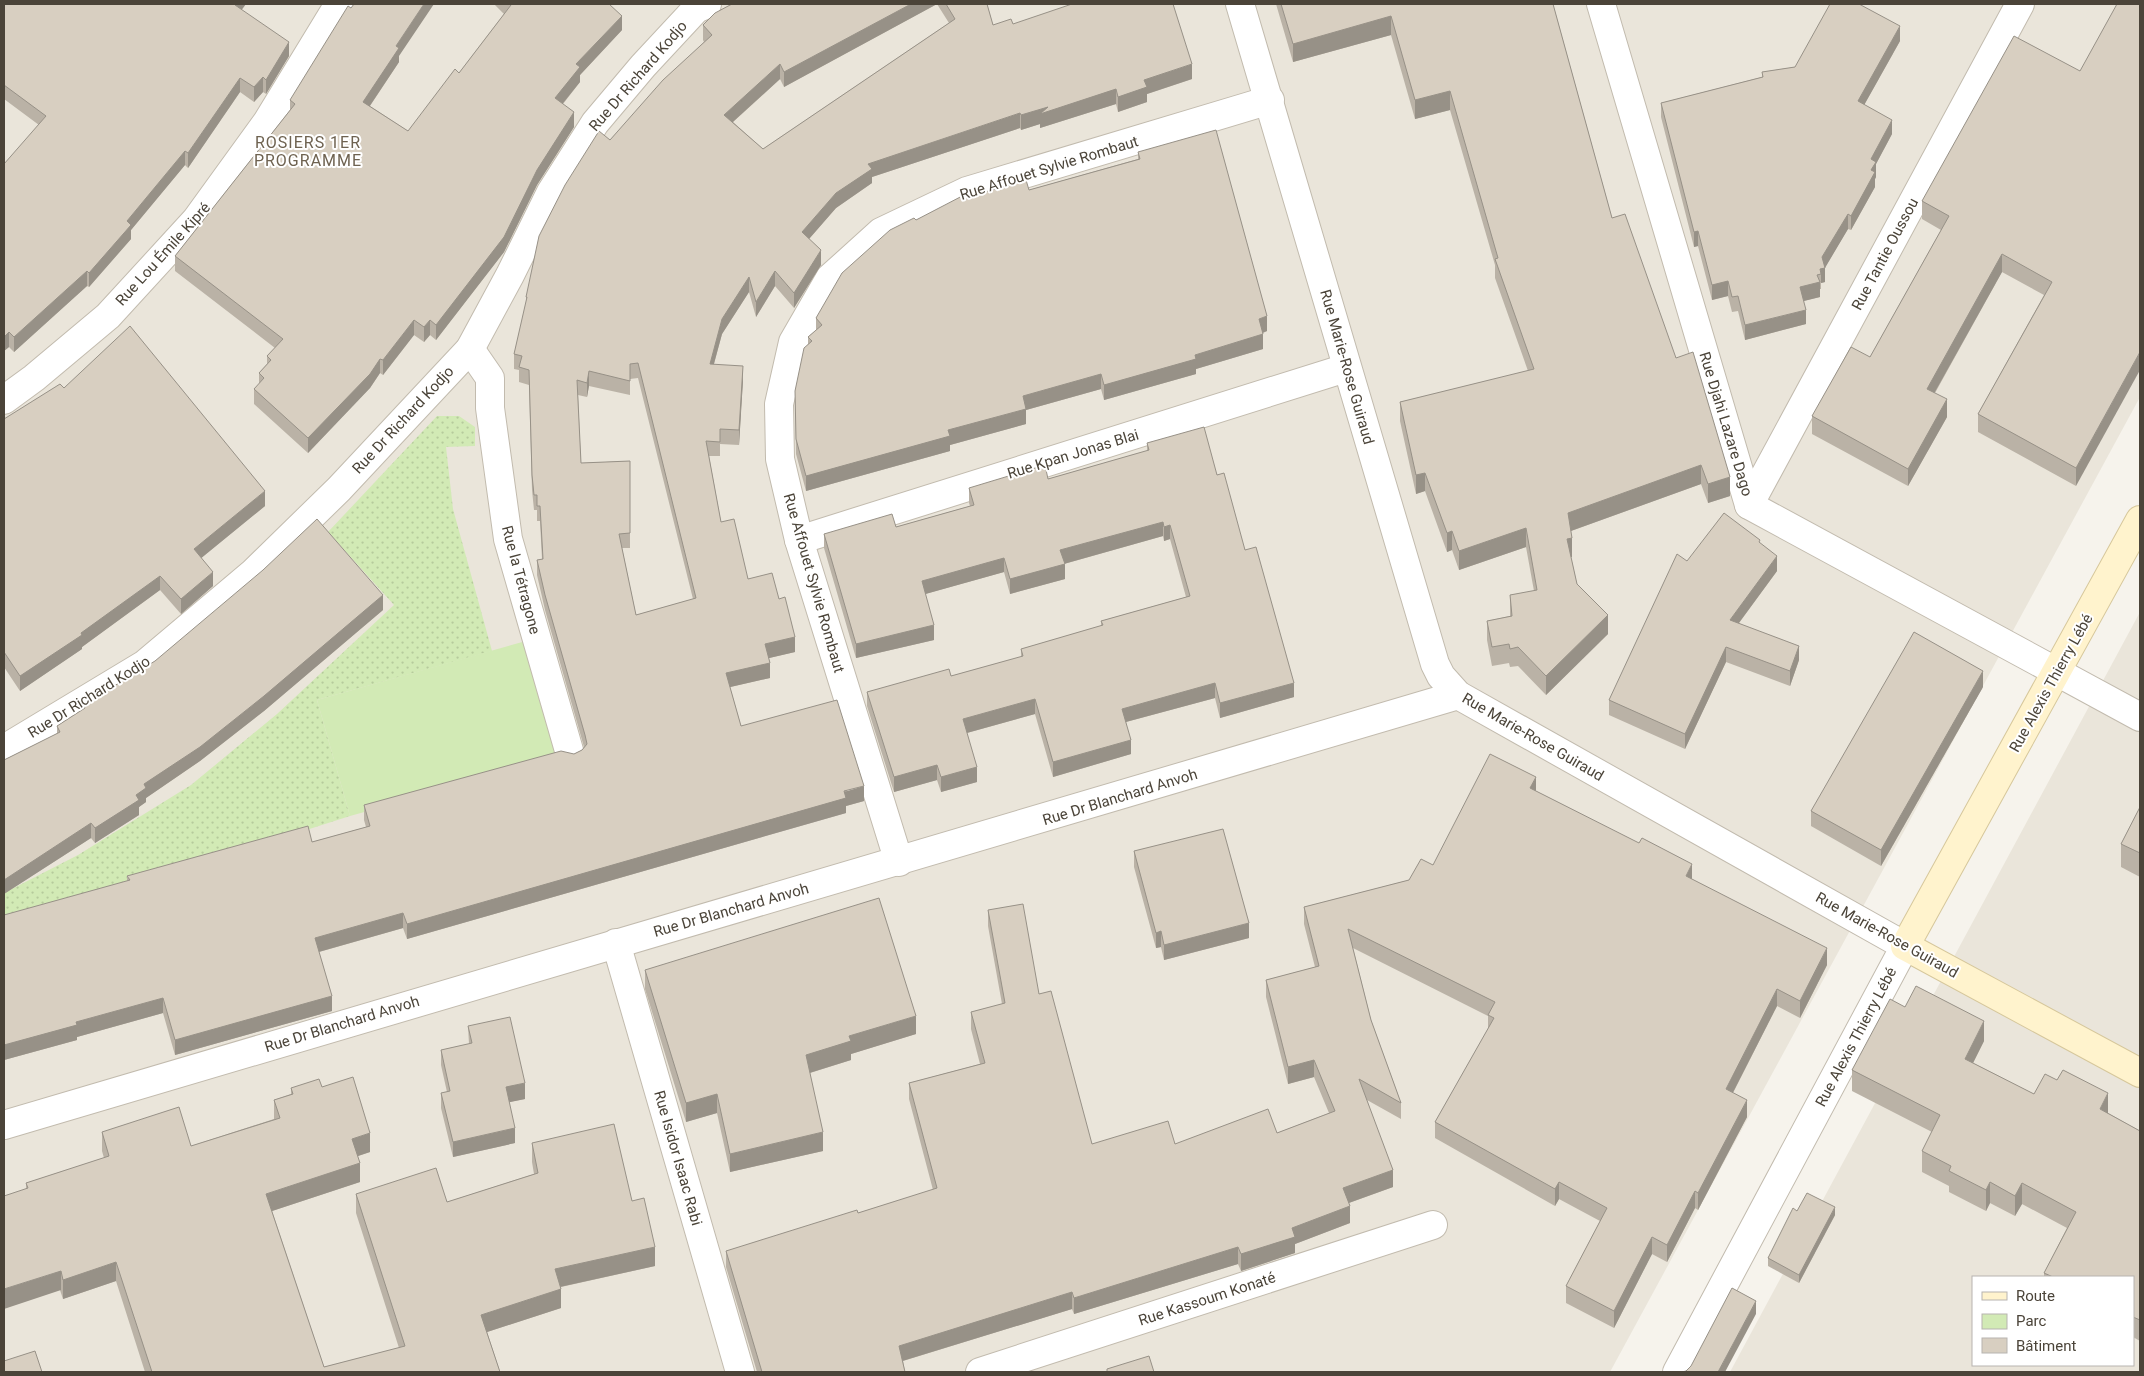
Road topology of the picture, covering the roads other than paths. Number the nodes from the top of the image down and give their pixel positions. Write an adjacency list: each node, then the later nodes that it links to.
1 (339, 4): 9 (street, Rue Lou Émile Kipré)
2 (706, 4): 7 (street, Rue Dr Richard Kodjo)
3 (1240, 4): 6 (street, Rue Marie-Rose Guiraud)
4 (1601, 4): 10 (street, Rue Djahi Lazare Dago)
5 (2020, 4): 10 (street, Rue Tantie Oussou)
6 (1270, 100): 8 (street, Rue Marie-Rose Guiraud); 12 (street, Rue Affouet Sylvie Rombaut)
7 (470, 349): 16 (street, Rue Dr Richard Kodjo); 17 (street, Rue la Tétragone)
8 (1346, 368): 12 (street, Rue Kpan Jonas Blai); 14 (street, Rue Marie-Rose Guiraud)
9 (4, 400)
10 (1749, 505): 13 (street, Rue Djahi Lazare Dago)
11 (2140, 520): 13 (main road, Rue Alexis Thierry Lébé)
12 (799, 540): 18 (street, Rue Affouet Sylvie Rombaut)
13 (2058, 673): 15 (street, Rue Djahi Lazare Dago); 20 (main road, Rue Alexis Thierry Lébé)
14 (1458, 696): 18 (street, Rue Dr Blanchard Anvoh); 20 (street, Rue Marie-Rose Guiraud)
15 (2140, 717)
16 (4, 749)
17 (570, 754)
18 (899, 862): 19 (street, Rue Dr Blanchard Anvoh)
19 (616, 943): 22 (street, Rue Dr Blanchard Anvoh); 24 (street, Rue Isidor Isaac Rabi)
20 (1905, 946): 21 (main road, Rue Marie-Rose Guiraud); 26 (street, Rue Alexis Thierry Lébé)
21 (2140, 1072)
22 (4, 1125)
23 (1433, 1225): 25 (street, Rue Kassoum Konaté)
24 (740, 1372)
25 (980, 1372)
26 (1677, 1372)

